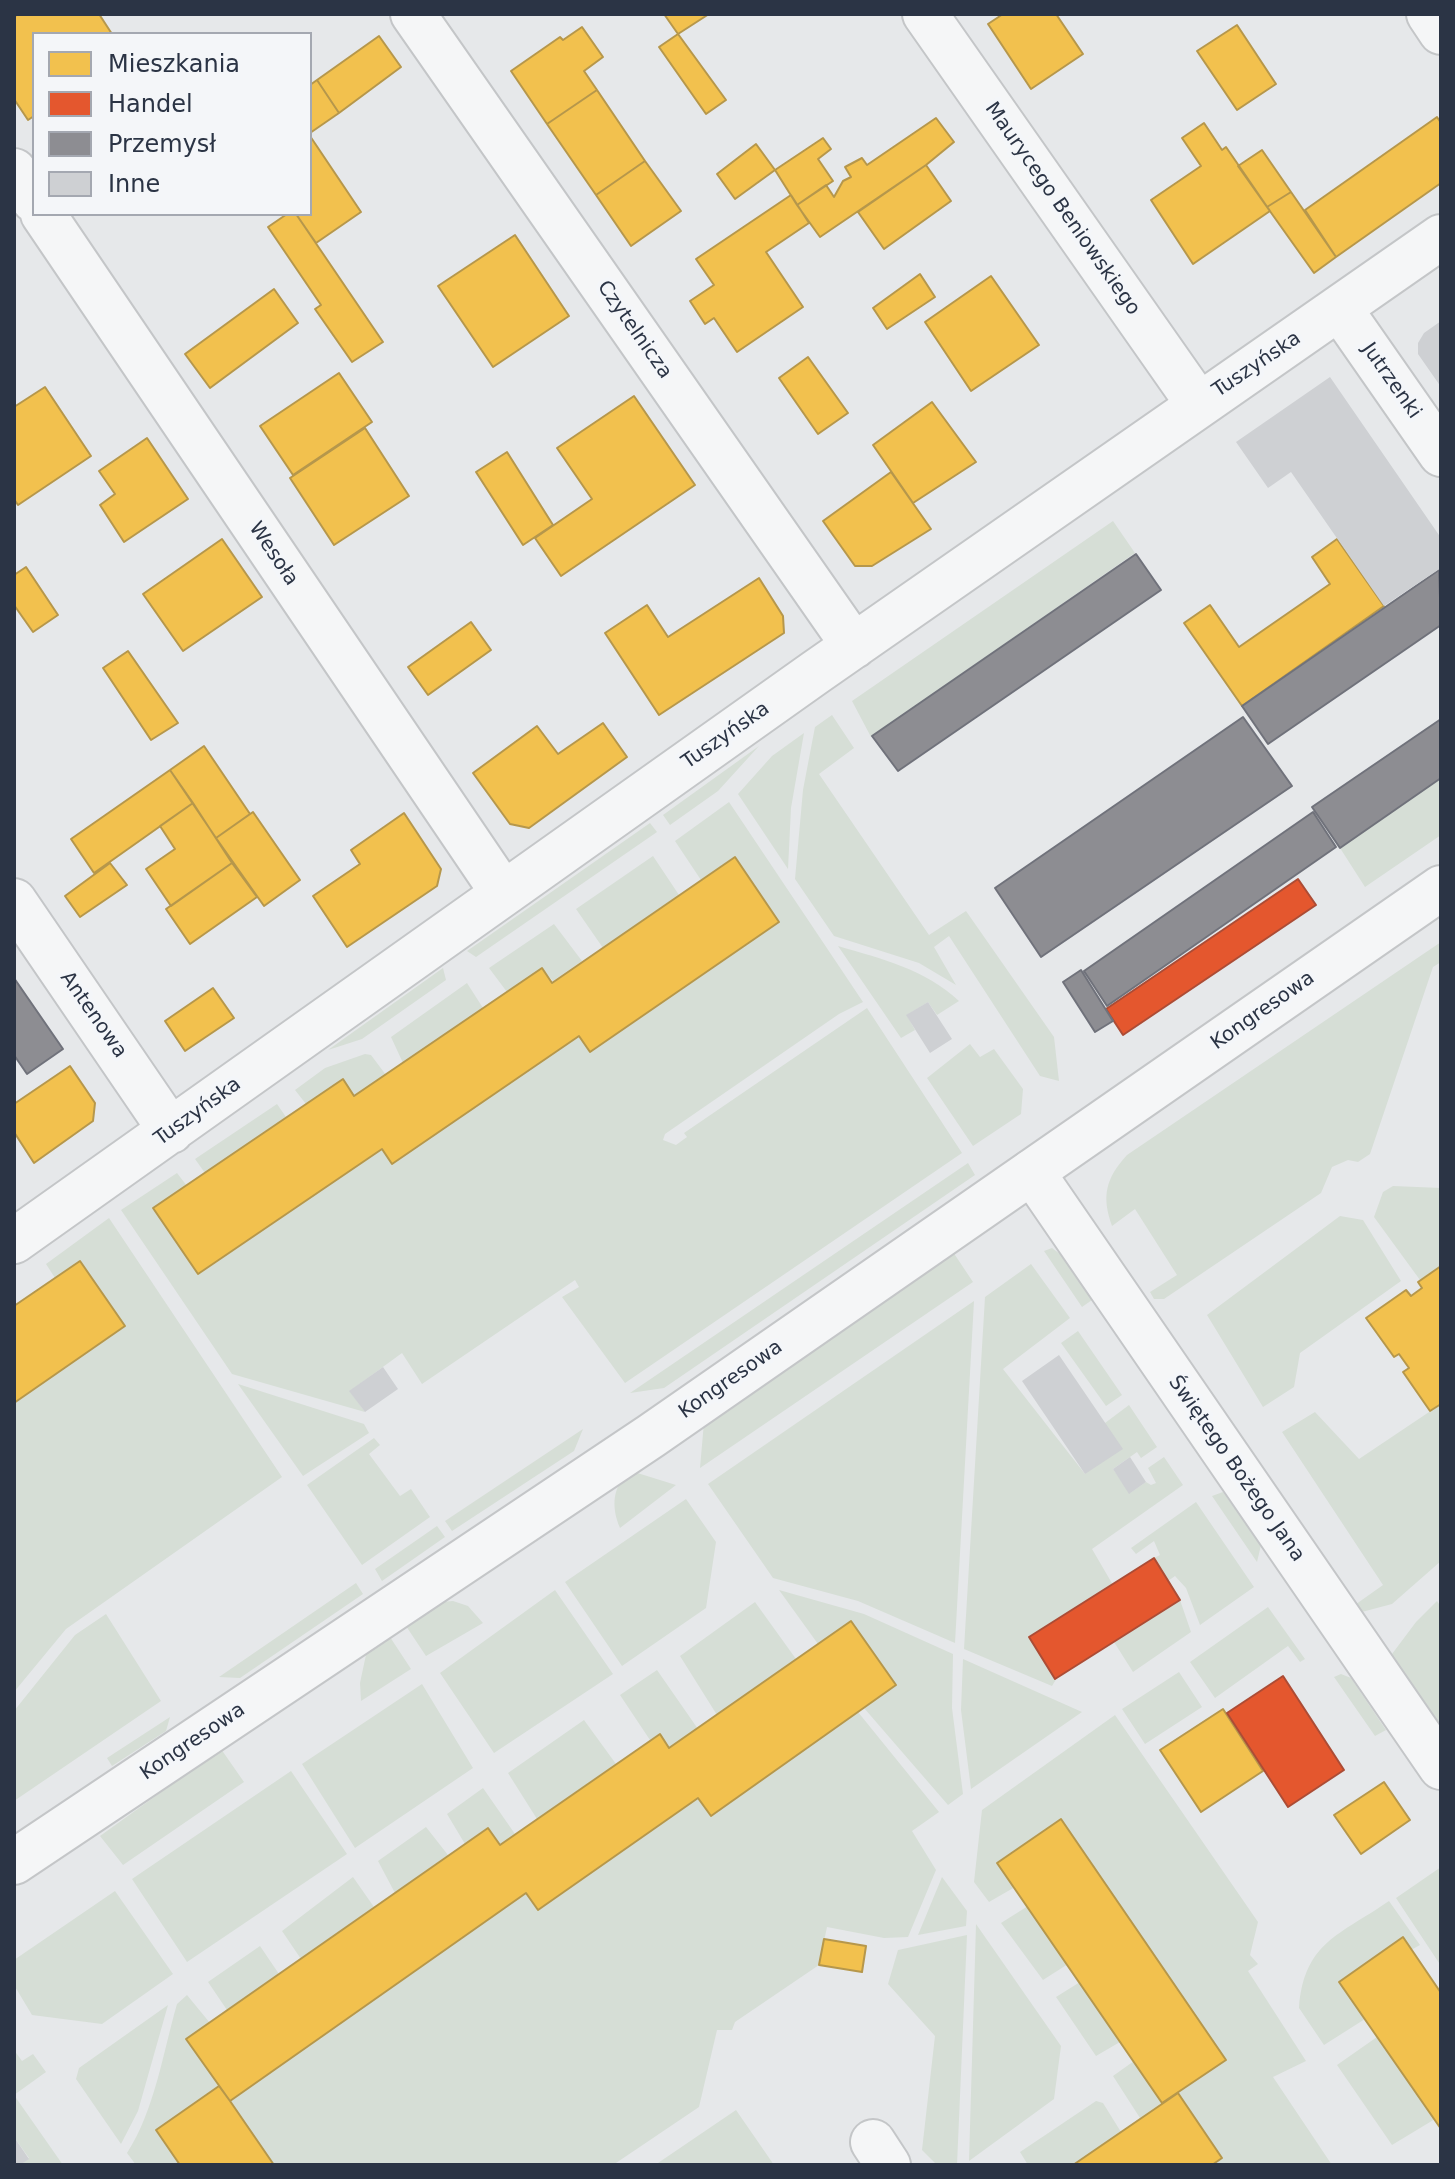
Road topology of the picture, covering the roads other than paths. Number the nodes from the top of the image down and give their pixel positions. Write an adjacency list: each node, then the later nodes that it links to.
1 (413, 14): 12 (street, Czytelnicza)
2 (925, 14): 10 (street, Maurycego Beniowskiego)
3 (1429, 14): 4 (street)
4 (1441, 32)
5 (14, 171): 6 (street)
6 (32, 197)
7 (44, 216): 14 (street, Wesoła)
8 (1441, 237): 9 (street, Tuszyńska)
9 (1340, 309): 10 (street, Tuszyńska); 11 (street, Jutrzenki)
10 (1199, 405): 12 (street, Tuszyńska)
11 (1441, 454)
12 (854, 646): 14 (street, Tuszyńska)
13 (1441, 888): 17 (street, Kongresowa)
14 (503, 893): 16 (street, Tuszyńska)
15 (14, 901): 16 (street, Antenowa)
16 (171, 1131): 18 (street, Tuszyńska)
17 (1032, 1172): 19 (street, Świętego Bożego Jana); 20 (street, Kongresowa)
18 (14, 1241)
19 (1441, 1767)
20 (14, 1862)

